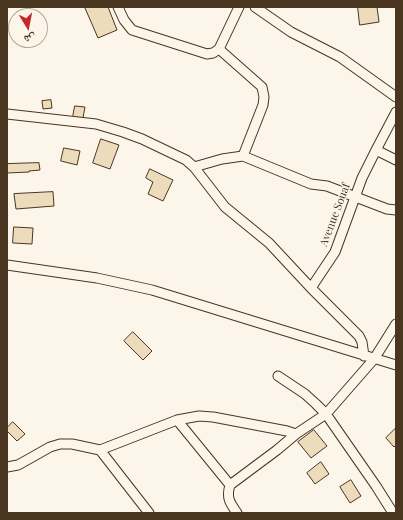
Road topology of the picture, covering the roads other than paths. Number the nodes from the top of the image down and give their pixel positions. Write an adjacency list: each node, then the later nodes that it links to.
1 (118, 7): 4 (street)
2 (239, 7): 4 (street)
3 (255, 7): 5 (street)
4 (219, 50): 9 (street)
5 (396, 97)
6 (396, 112): 8 (street, Avenue Souaf)
7 (7, 114): 11 (street)
8 (376, 150): 10 (street); 12 (street, Avenue Souaf)
9 (243, 156): 11 (street); 12 (street)
10 (396, 160)
11 (194, 167): 15 (street)
12 (355, 198): 13 (street); 15 (street, Avenue Souaf)
13 (396, 210)
14 (7, 265): 17 (street)
15 (312, 288): 17 (street)
16 (396, 324): 18 (street)
17 (364, 356): 18 (street)
18 (374, 358): 19 (street); 21 (street)
19 (396, 365)
20 (278, 376): 21 (street)
21 (326, 414): 23 (street); 29 (street)
22 (177, 420): 23 (street); 24 (street); 26 (street)
23 (296, 434): 26 (street)
24 (100, 450): 25 (street); 27 (street)
25 (7, 467)
26 (230, 485): 28 (street)
27 (149, 513)
28 (237, 513)
29 (393, 513)

